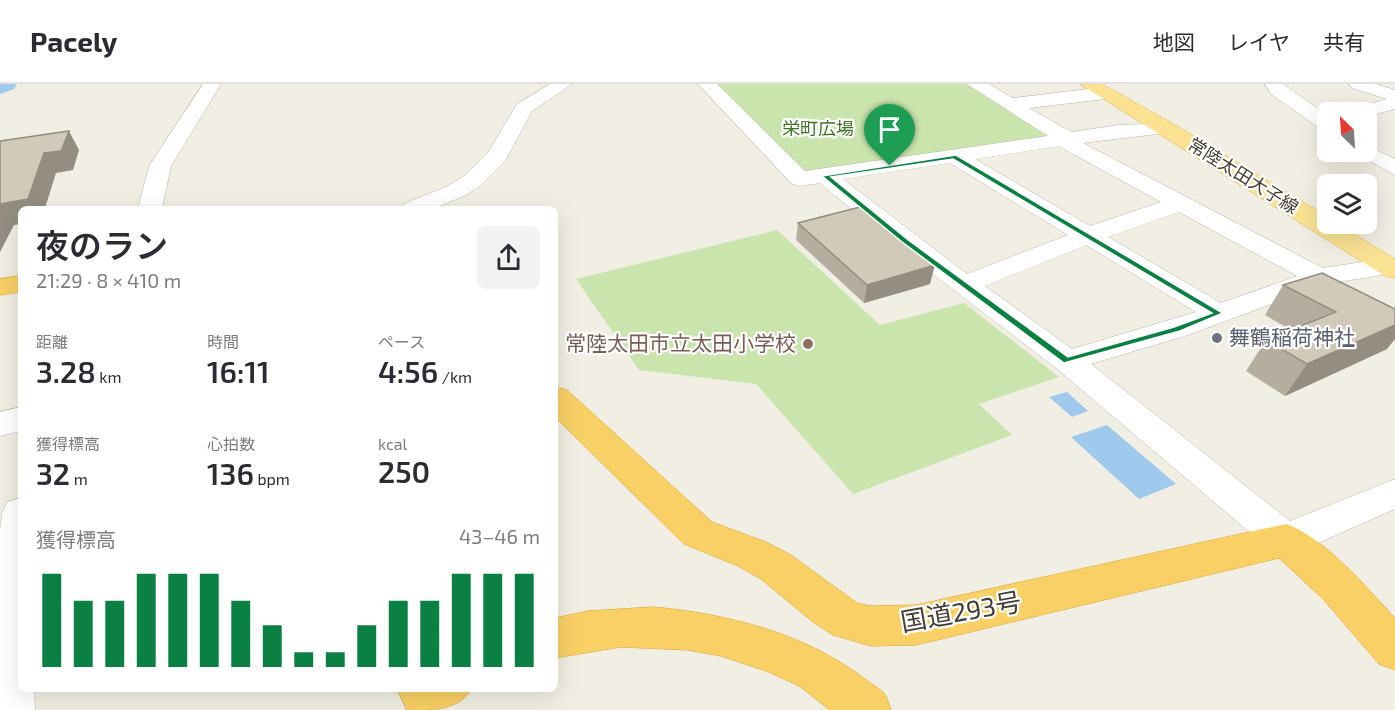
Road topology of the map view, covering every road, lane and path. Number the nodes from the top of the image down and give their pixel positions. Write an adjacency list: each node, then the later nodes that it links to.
1 (212, 84): 22 (street)
2 (563, 84): 23 (street)
3 (707, 84): 20 (street)
4 (976, 84): 9 (street)
5 (1274, 84): 13 (street)
6 (1358, 84): 8 (street)
7 (1097, 89): 9 (street); 15 (main road, 常陸太田大子線)
8 (1395, 96)
9 (1011, 104): 16 (street)
10 (1395, 104): 11 (street)
11 (1377, 108)
12 (1377, 114): 14 (street)
13 (1317, 117)
14 (1395, 118)
15 (1165, 127): 16 (street); 25 (main road, 常陸太田大子線)
16 (1070, 140): 17 (street); 21 (street)
17 (954, 156): 20 (street); 24 (street)
18 (1377, 157): 19 (street)
19 (1395, 168)
20 (825, 176): 28 (street)
21 (1180, 204): 24 (street); 26 (street)
22 (150, 206)
23 (419, 206)
24 (1089, 237): 28 (street); 30 (street)
25 (1392, 268): 26 (street)
26 (1320, 277): 30 (street)
27 (18, 284): 29 (highway)
28 (964, 285): 31 (street)
29 (0, 287)
30 (1218, 313): 31 (street)
31 (1067, 361): 36 (street)
32 (558, 401): 36 (highway, 国道293号)
33 (18, 420): 34 (street)
34 (0, 424)
35 (1395, 493): 36 (street)
36 (1286, 540): 39 (highway)
37 (18, 541): 40 (street)
38 (558, 638): 42 (highway)
39 (1395, 649)
40 (5, 661): 41 (street)
41 (11, 710)
42 (867, 710)

